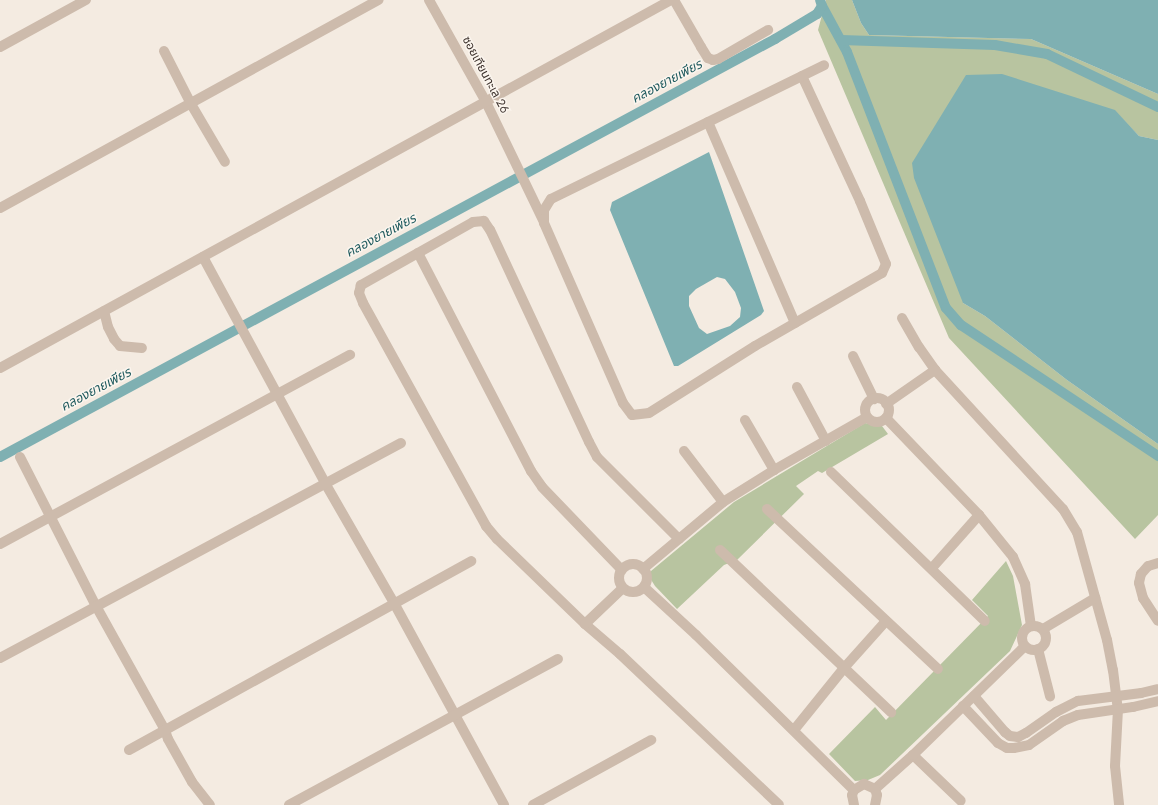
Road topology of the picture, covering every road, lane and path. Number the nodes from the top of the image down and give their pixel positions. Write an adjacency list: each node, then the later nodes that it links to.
1 (86, 0): 7 (street)
2 (379, 0): 12 (street)
3 (429, 0): 11 (street, ซอยเทียนทะเล 26)
4 (671, 0): 11 (street)
5 (674, 0): 6 (street)
6 (768, 30)
7 (0, 47)
8 (164, 51): 12 (street)
9 (824, 65): 10 (street)
10 (802, 76): 13 (street); 21 (street)
11 (485, 100): 16 (street, ซอยเทียนทะเล 26); 18 (street)
12 (191, 104): 14 (street); 15 (street)
13 (708, 122): 16 (street); 21 (street)
14 (225, 162)
15 (0, 208)
16 (544, 223): 21 (street, ซอยเทียนทะเล 26)
17 (418, 253): 45 (street); 52 (street); 61 (street)
18 (203, 257): 19 (street); 28 (street)
19 (104, 311): 22 (street); 25 (street)
20 (902, 318): 26 (street)
21 (795, 323)
22 (142, 348)
23 (350, 355): 28 (street)
24 (853, 356): 29 (street)
25 (0, 368)
26 (935, 370): 30 (street); 55 (street)
27 (797, 387): 34 (street)
28 (278, 394): 40 (street); 44 (street)
29 (874, 399): 30 (street); 31 (street)
30 (886, 404): 32 (street)
31 (867, 417): 32 (street); 34 (street)
32 (886, 418): 43 (street)
33 (745, 420): 38 (street)
34 (826, 441): 38 (street)
35 (401, 443): 40 (street)
36 (684, 451): 41 (street)
37 (20, 458): 44 (street)
38 (774, 470): 41 (street)
39 (831, 472): 51 (street)
40 (325, 483): 56 (street); 57 (street)
41 (723, 502): 45 (street)
42 (767, 509): 58 (street)
43 (979, 515): 51 (street); 62 (street)
44 (50, 516): 46 (street); 57 (street)
45 (679, 539): 50 (street)
46 (0, 544)
47 (720, 550): 68 (street)
48 (471, 560): 56 (street)
49 (1158, 563): 60 (street)
50 (643, 568): 52 (street); 53 (street)
51 (932, 568): 59 (street)
52 (622, 570): 54 (street)
53 (644, 587): 54 (street); 80 (street)
54 (623, 588): 61 (street)
55 (1095, 598): 63 (street); 73 (street)
56 (394, 603): 78 (street); 79 (street)
57 (96, 606): 66 (street); 79 (street)
58 (886, 621): 68 (street); 69 (street)
59 (985, 621)
60 (1158, 621)
61 (585, 624): 93 (street)
62 (1031, 626): 63 (street); 64 (street)
63 (1043, 629): 65 (street)
64 (1025, 646): 65 (street); 71 (street)
65 (1038, 650): 72 (street)
66 (0, 658)
67 (558, 659): 78 (street)
68 (844, 668): 77 (street); 80 (street)
69 (938, 669)
70 (1158, 689): 73 (street)
71 (974, 696): 75 (street); 81 (street)
72 (1050, 696)
73 (1116, 696): 76 (street); 81 (street)
74 (1158, 701): 76 (street)
75 (963, 706): 83 (street); 85 (street)
76 (1118, 709): 83 (street); 96 (street)
77 (891, 712)
78 (455, 715): 90 (street); 91 (street)
79 (165, 730): 84 (street); 89 (street)
80 (794, 730): 87 (street)
81 (1010, 736): 83 (street)
82 (652, 740): 92 (street)
83 (1007, 748)
84 (129, 750)
85 (913, 755): 86 (street); 88 (street)
86 (875, 789): 87 (street); 95 (street)
87 (854, 790): 94 (street)
88 (961, 801)
89 (210, 805)
90 (289, 805)
91 (504, 805)
92 (533, 805)
93 (779, 805)
94 (854, 805)
95 (875, 805)
96 (1119, 805)

